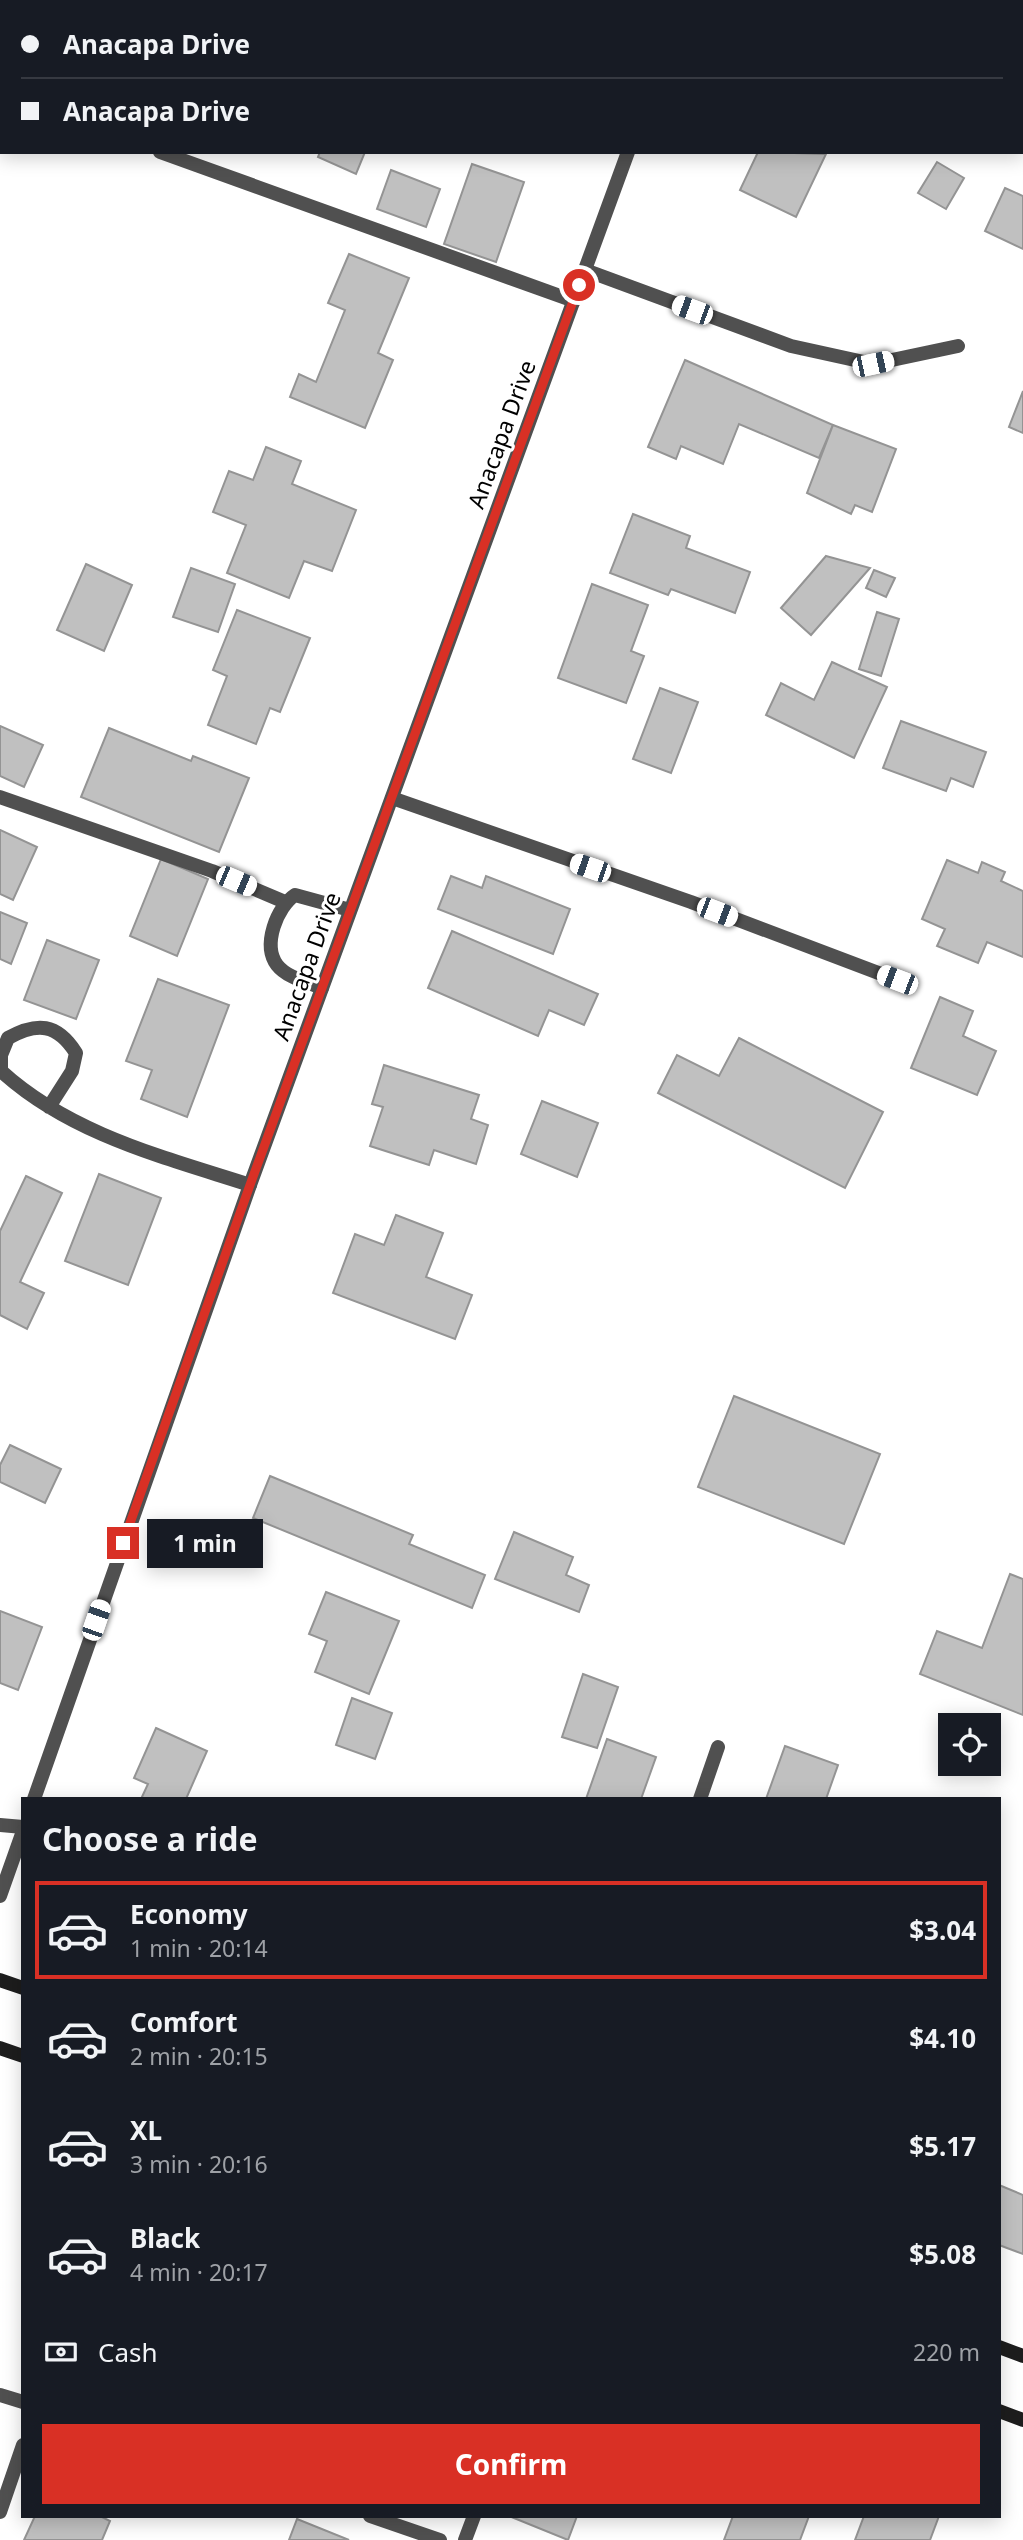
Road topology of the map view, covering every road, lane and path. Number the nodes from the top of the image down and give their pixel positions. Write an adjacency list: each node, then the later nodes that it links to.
1 (166, 154): 4 (street)
2 (627, 154): 3 (street, Anacapa Drive)
3 (585, 270): 4 (street, Anacapa Drive); 5 (street)
4 (574, 301): 7 (street, Anacapa Drive)
5 (958, 346)
6 (0, 797): 8 (street)
7 (392, 798): 9 (street, Anacapa Drive); 10 (street)
8 (285, 902): 9 (street); 11 (street)
9 (351, 910): 11 (street, Anacapa Drive)
10 (897, 980)
11 (322, 988): 13 (street, Anacapa Drive)
12 (49, 1107): 12 (street); 13 (street)
13 (250, 1185): 15 (street, Anacapa Drive)
14 (719, 1747): 16 (street)
15 (35, 1797)
16 (701, 1797)
17 (0, 1825): 18 (street)
18 (21, 1829)
19 (21, 1835): 20 (street)
20 (0, 1896)
21 (0, 1980): 22 (main road)
22 (21, 1988)
23 (0, 2048): 24 (main road)
24 (21, 2055)
25 (1001, 2348): 26 (main road)
26 (1023, 2356)
27 (0, 2395): 28 (street)
28 (21, 2401)
29 (1001, 2412): 30 (main road)
30 (1023, 2420)
31 (21, 2451): 32 (street)
32 (0, 2512)
33 (376, 2518): 35 (street)
34 (473, 2518): 36 (street)
35 (440, 2540)
36 (465, 2540)

